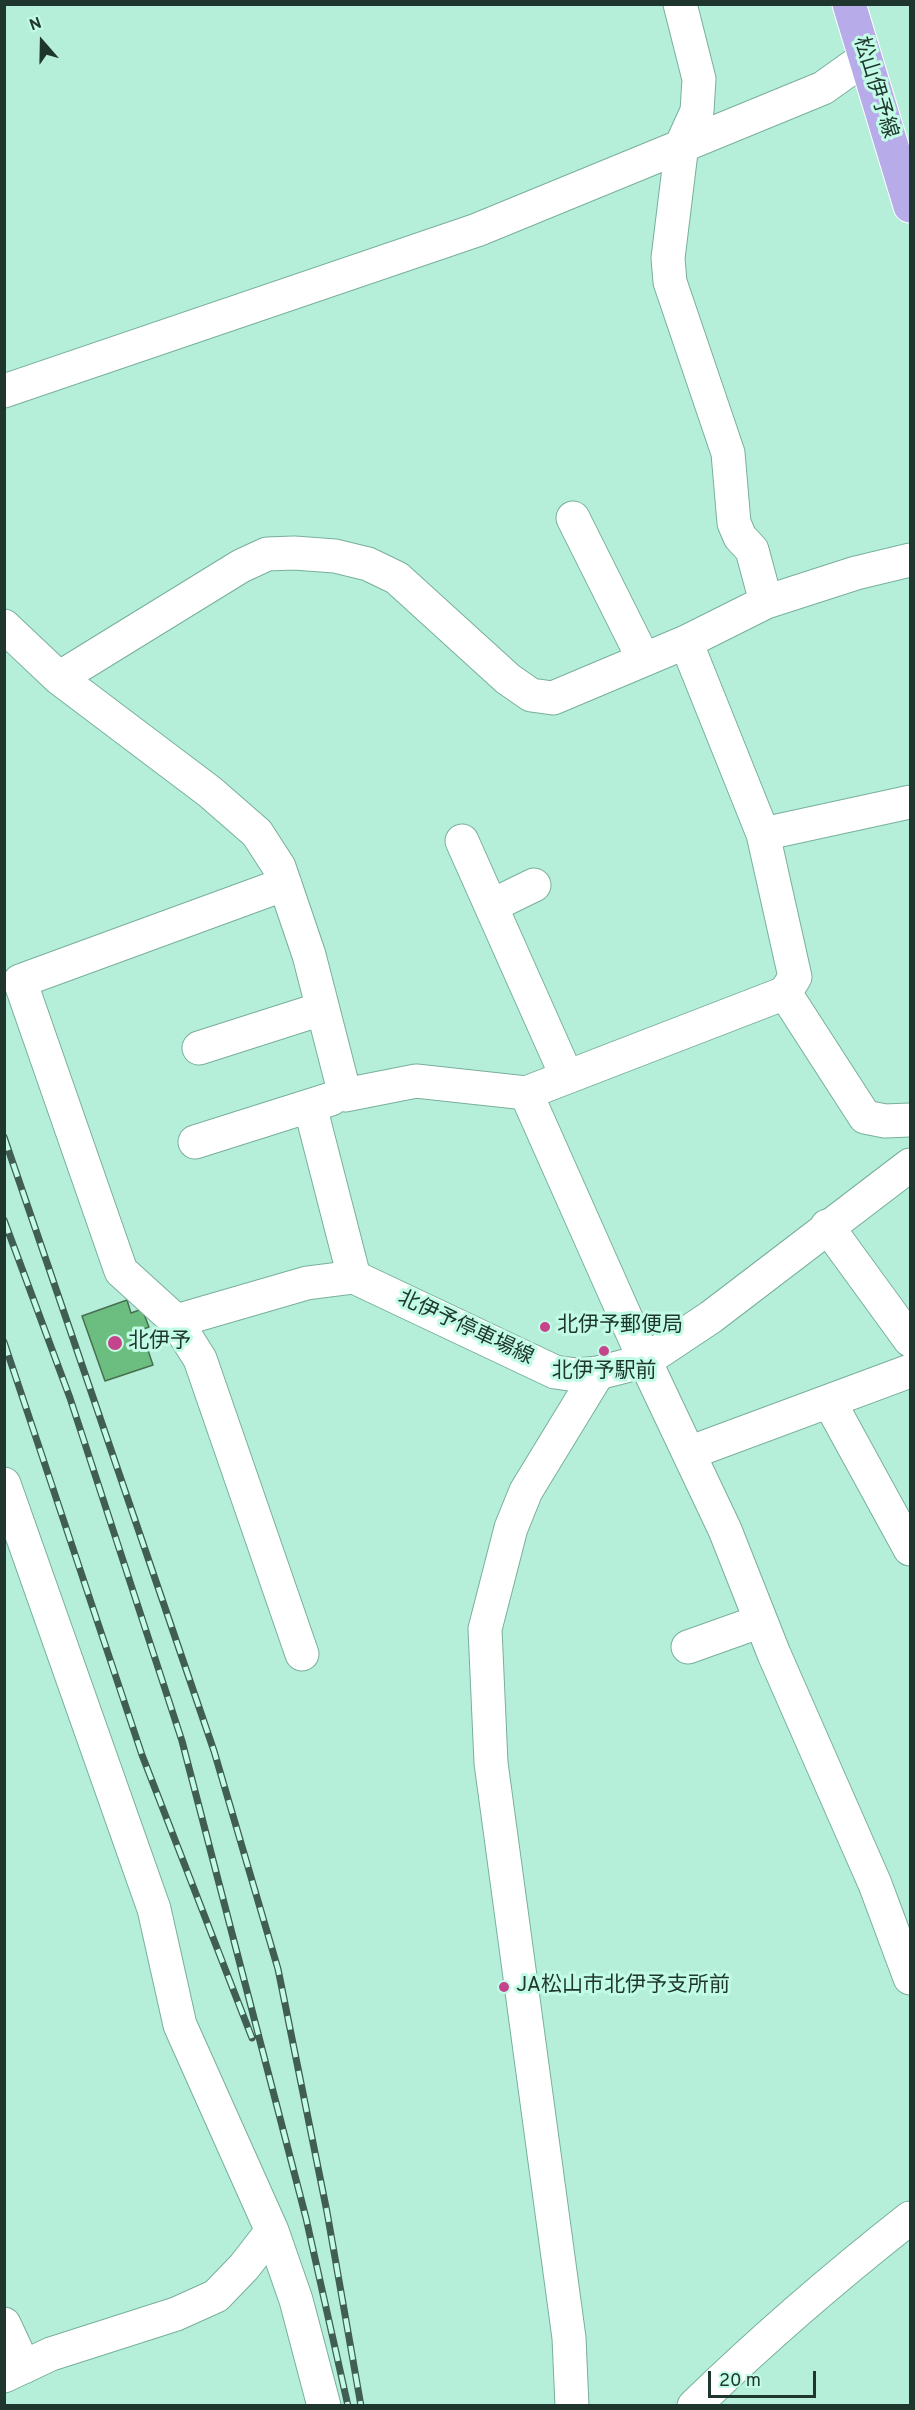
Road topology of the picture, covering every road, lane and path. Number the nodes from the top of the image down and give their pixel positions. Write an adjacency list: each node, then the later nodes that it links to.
1 (680, 4): 4 (street)
2 (849, 4): 3 (main road, 松山伊予線)
3 (865, 58): 4 (street); 5 (main road, 松山伊予線)
4 (682, 144): 6 (street); 9 (street)
5 (910, 206)
6 (4, 392)
7 (573, 518): 12 (street)
8 (910, 560): 9 (street)
9 (766, 602): 11 (street)
10 (4, 626): 13 (street)
11 (686, 642): 12 (street); 15 (street)
12 (643, 658): 13 (street)
13 (59, 678): 17 (street)
14 (910, 802): 15 (street)
15 (763, 834): 20 (street)
16 (462, 841): 19 (street)
17 (285, 884): 21 (street); 32 (street)
18 (534, 885): 19 (street)
19 (491, 906): 23 (street)
20 (785, 993): 23 (street); 27 (street)
21 (321, 1009): 22 (street); 25 (street)
22 (199, 1048)
23 (567, 1077): 24 (street)
24 (525, 1093): 25 (street); 34 (street)
25 (345, 1095): 26 (street)
26 (310, 1106): 28 (street); 31 (street)
27 (910, 1120)
28 (195, 1142)
29 (910, 1165): 30 (street, 北伊予停車場線)
30 (827, 1226): 33 (street); 34 (street, 北伊予停車場線)
31 (354, 1277): 32 (street); 35 (street, 北伊予停車場線)
32 (176, 1321): 44 (street)
33 (910, 1340)
34 (645, 1361): 35 (street, 北伊予停車場線); 38 (street)
35 (598, 1373): 51 (street)
36 (908, 1377): 37 (street)
37 (829, 1401): 38 (street); 41 (street)
38 (689, 1453): 42 (street)
39 (4, 1484): 40 (street)
40 (11, 1528): 47 (street)
41 (910, 1549)
42 (761, 1621): 43 (street); 45 (street)
43 (688, 1647)
44 (302, 1654)
45 (910, 1978)
46 (910, 2218): 52 (street)
47 (272, 2231): 49 (street); 50 (street)
48 (4, 2324): 49 (street)
49 (14, 2372)
50 (324, 2406)
51 (572, 2406)
52 (694, 2406)

